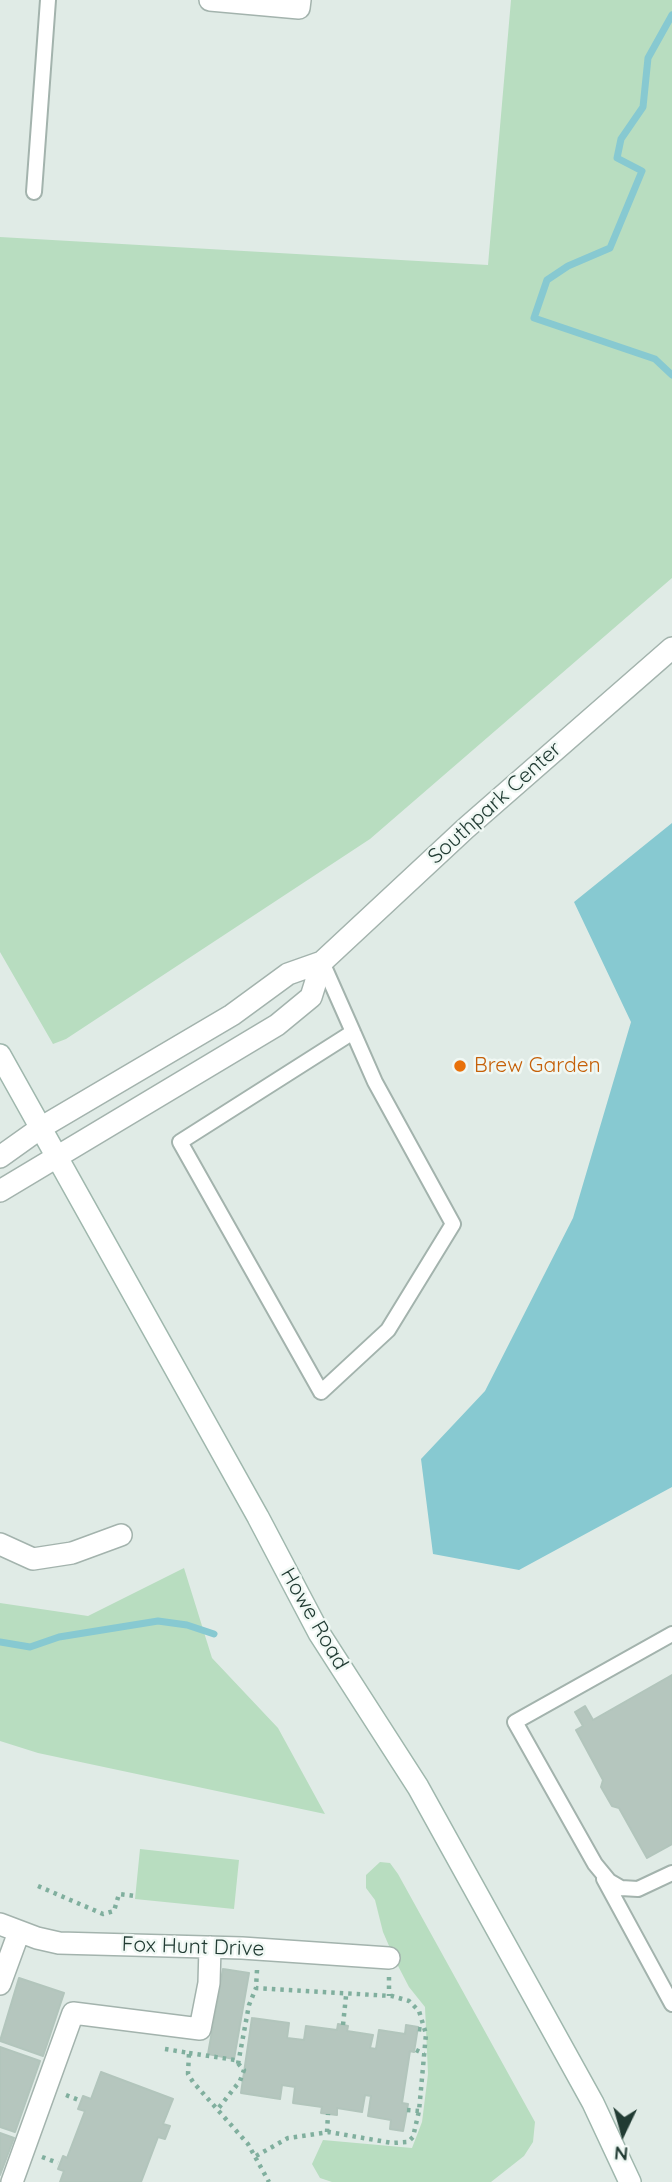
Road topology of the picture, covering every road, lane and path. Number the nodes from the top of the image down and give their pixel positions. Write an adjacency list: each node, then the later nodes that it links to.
1 (48, 0): 4 (lane)
2 (210, 0): 3 (street)
3 (300, 4)
4 (34, 192)
5 (672, 648): 6 (street, Southpark Center)
6 (322, 962): 7 (lane); 9 (street, Southpark Center); 10 (street, Southpark Center)
7 (353, 1032): 7 (lane)
8 (0, 1055): 9 (street, Howe Road)
9 (42, 1127): 10 (street, Howe Road); 11 (street, Southpark Center)
10 (57, 1155): 12 (street, Southpark Center); 46 (street, Howe Road)
11 (0, 1157)
12 (0, 1191)
13 (121, 1535): 14 (street)
14 (0, 1544)
15 (672, 1634): 16 (lane)
16 (600, 1871): 17 (lane); 27 (lane)
17 (672, 1873)
18 (38, 1886): 19 (path)
19 (135, 1896)
20 (9, 1928): 21 (street, Fox Hunt Drive); 24 (street)
21 (210, 1947): 22 (street, Fox Hunt Drive); 44 (street)
22 (258, 1949): 23 (street, Fox Hunt Drive); 25 (path)
23 (389, 1958)
24 (0, 1984)
25 (256, 1988): 26 (path); 35 (path)
26 (346, 1996): 28 (path); 30 (path)
27 (672, 2004)
28 (344, 2025)
29 (418, 2029): 30 (path)
30 (426, 2030): 34 (path)
31 (158, 2046): 33 (path)
32 (416, 2050): 34 (path)
33 (189, 2053): 35 (path); 38 (path)
34 (424, 2054): 40 (path)
35 (239, 2064): 38 (path)
36 (58, 2092): 37 (path)
37 (81, 2101)
38 (217, 2110): 43 (path)
39 (407, 2110): 40 (path)
40 (419, 2111): 42 (path)
41 (328, 2114): 42 (path)
42 (327, 2132): 43 (path)
43 (256, 2156): 45 (path)
44 (12, 2182)
45 (269, 2182)
46 (631, 2182)

